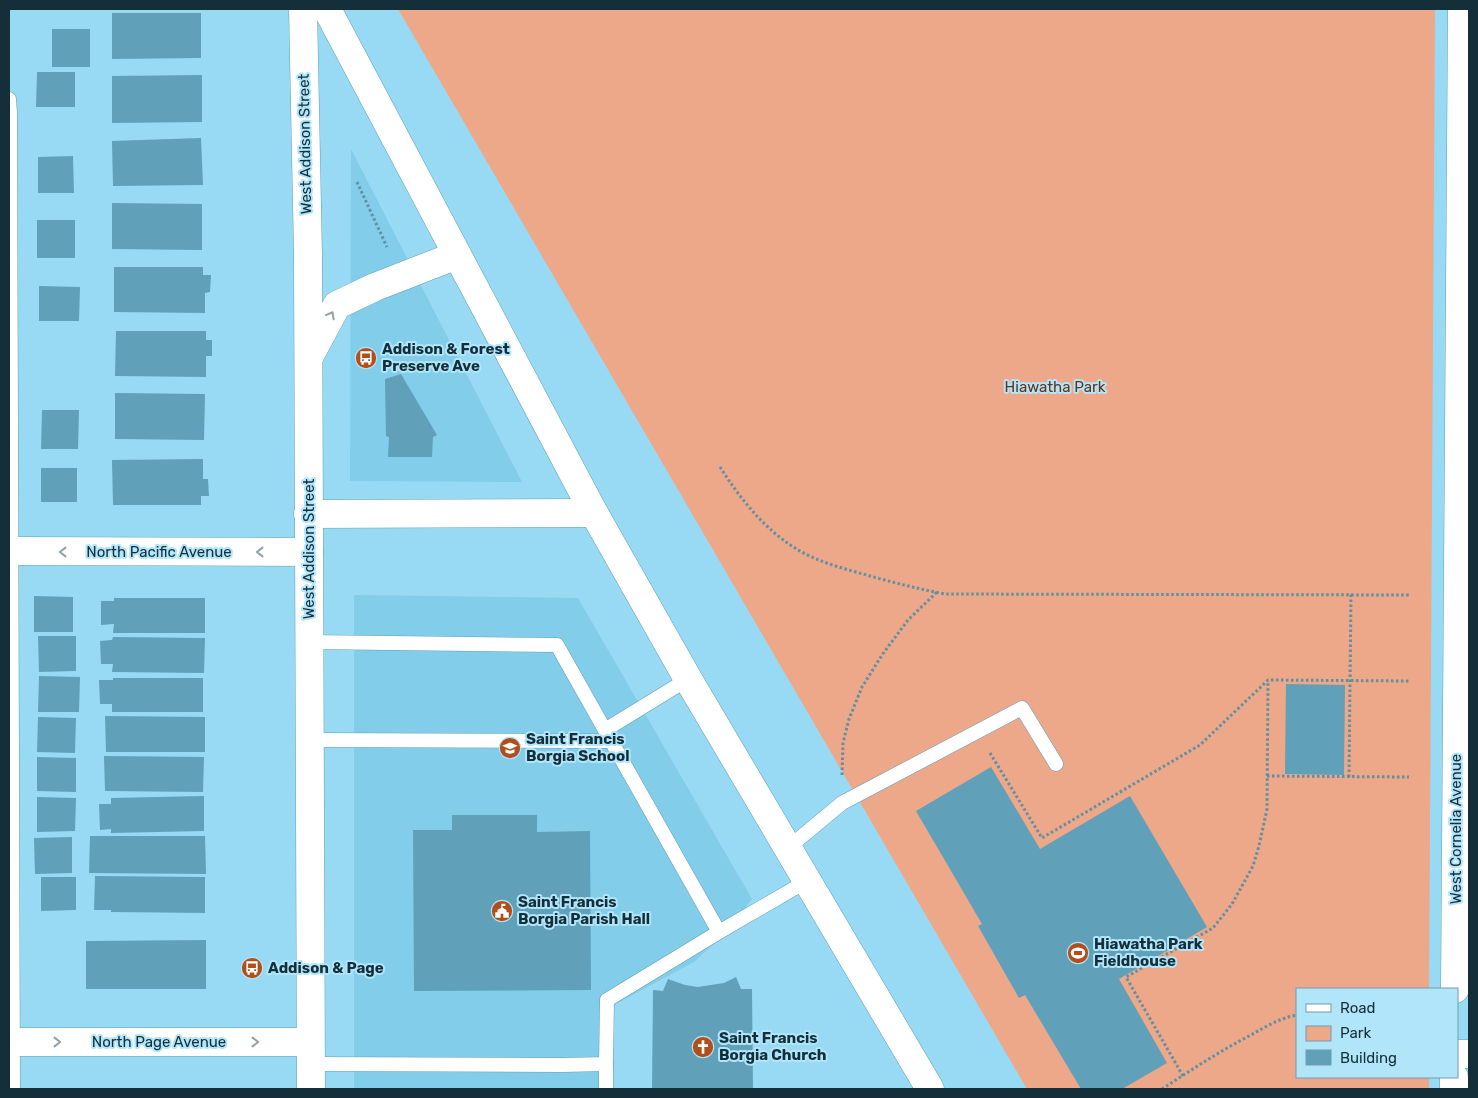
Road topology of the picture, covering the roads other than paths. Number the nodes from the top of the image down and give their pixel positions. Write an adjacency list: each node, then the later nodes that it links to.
1 (303, 9): 7 (street, West Addison Street)
2 (327, 9): 6 (street)
3 (1462, 9): 5 (street, West Cornelia Avenue)
4 (9, 98): 11 (lane)
5 (1465, 251): 10 (street, West Cornelia Avenue)
6 (457, 255): 7 (street, one-way to 6); 8 (street)
7 (308, 358): 9 (street, West Addison Street)
8 (594, 513): 9 (street); 14 (street)
9 (308, 514): 12 (street, West Addison Street)
10 (1464, 530): 19 (street, West Cornelia Avenue)
11 (10, 552): 12 (street, North Pacific Avenue, one-way to 11); 18 (lane)
12 (309, 552): 13 (street, West Addison Street)
13 (309, 642): 15 (lane); 16 (street, West Addison Street)
14 (688, 679): 15 (lane); 20 (street)
15 (608, 736): 16 (lane); 22 (lane)
16 (309, 740): 26 (street, West Addison Street)
17 (1056, 764): 20 (lane)
18 (11, 793): 24 (lane)
19 (1462, 802): 23 (street, West Cornelia Avenue)
20 (788, 848): 21 (street)
21 (808, 881): 22 (lane); 29 (street)
22 (719, 932): 25 (lane)
23 (1455, 988)
24 (11, 1042): 26 (street, North Page Avenue, one-way to 26); 27 (lane)
25 (606, 1064): 26 (lane); 28 (lane)
26 (311, 1065)
27 (13, 1089)
28 (606, 1089)
29 (930, 1089)

